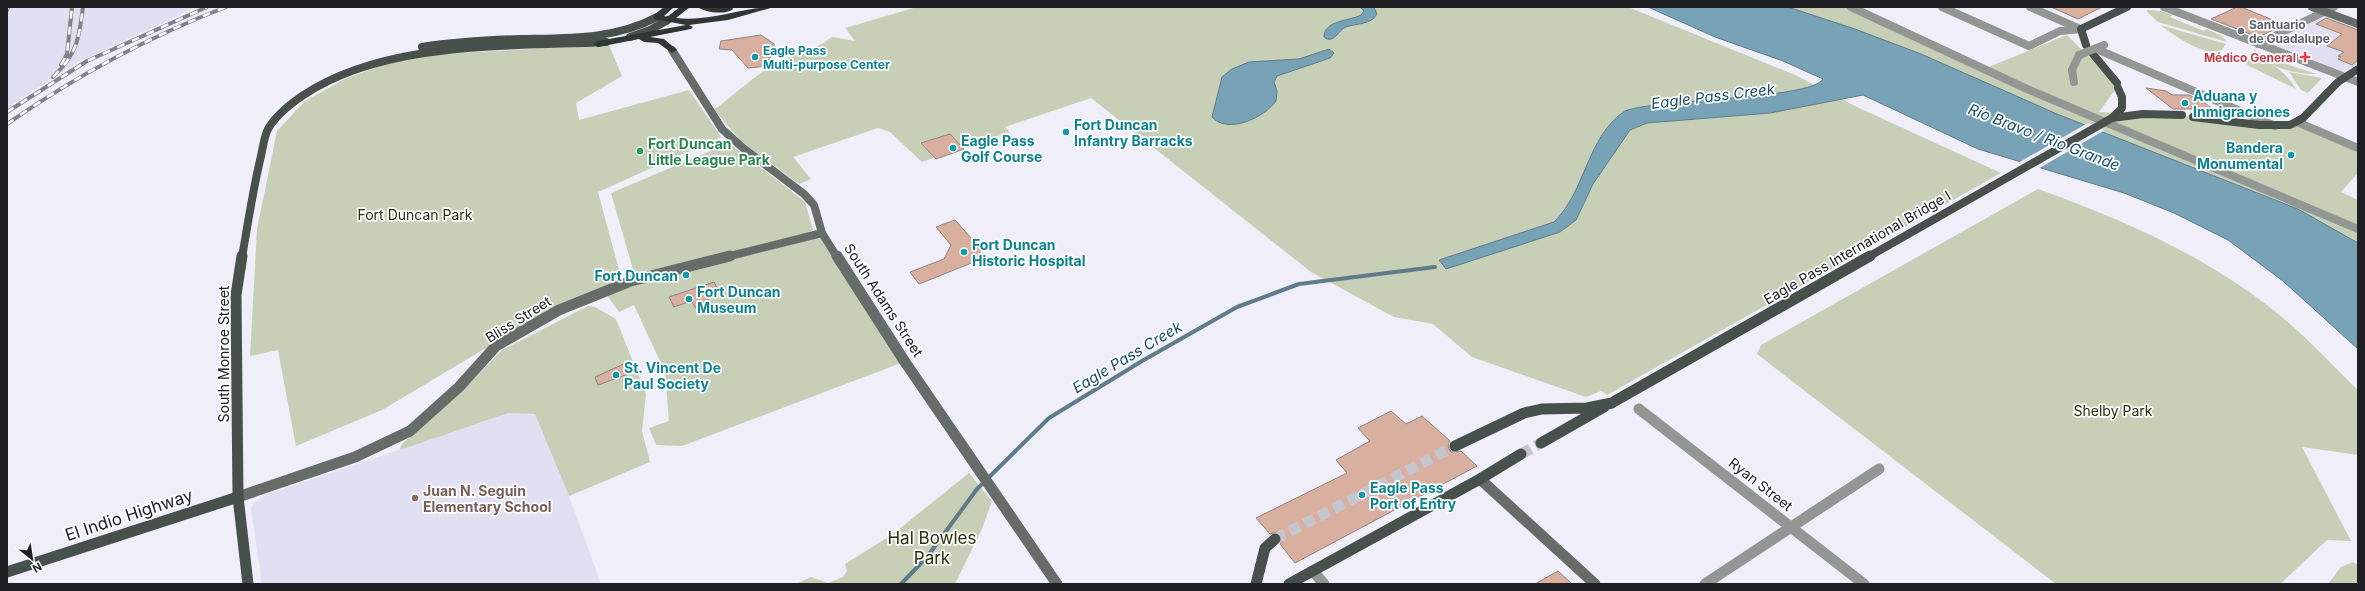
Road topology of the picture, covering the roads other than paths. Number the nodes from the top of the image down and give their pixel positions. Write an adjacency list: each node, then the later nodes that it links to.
1 (670, 7): 14 (highway)
2 (686, 7): 15 (highway)
3 (702, 7): 12 (highway)
4 (770, 7): 16 (highway)
5 (1851, 7): 37 (street)
6 (1942, 7): 19 (street)
7 (2030, 7): 19 (street)
8 (2127, 7): 19 (main road)
9 (2164, 7): 23 (street)
10 (2312, 7): 13 (street)
11 (2334, 7): 13 (street)
12 (733, 8): 15 (highway)
13 (2324, 12): 17 (street); 23 (street)
14 (657, 17): 15 (highway); 28 (main road)
15 (672, 18): 16 (highway); 21 (main road)
16 (711, 21): 18 (highway)
17 (2358, 24)
18 (695, 25): 20 (highway); 24 (highway)
19 (2081, 29): 22 (main road)
20 (631, 39): 21 (highway); 24 (highway)
21 (598, 44): 28 (main road)
22 (2086, 44)
23 (2258, 44): 27 (street)
24 (672, 50): 38 (street, South Adams Street)
25 (2092, 53): 33 (main road)
26 (2358, 69): 27 (main road)
27 (2346, 78): 30 (street); 34 (main road)
28 (325, 82): 46 (main road, South Monroe Street)
29 (2074, 82): 35 (street, bridge)
30 (2358, 82)
31 (2182, 116): 33 (main road)
32 (2193, 117): 35 (main road)
33 (2112, 118): 39 (main road, Eagle Pass International Bridge I, bridge)
34 (2297, 122): 35 (main road); 36 (street)
35 (2275, 126)
36 (2358, 148)
37 (2358, 229)
38 (822, 232): 46 (street, Bliss Street); 52 (street, South Adams Street)
39 (1613, 402): 41 (main road, Eagle Pass International Bridge I); 42 (main road)
40 (1639, 409): 47 (street, Ryan Street)
41 (1541, 444)
42 (1455, 446)
43 (1521, 454): 45 (main road)
44 (1880, 469): 47 (street)
45 (1480, 479): 49 (main road); 56 (street)
46 (238, 497): 50 (main road, El Indio Highway); 51 (main road, South Monroe Street)
47 (1791, 526): 57 (street); 58 (street, Ryan Street)
48 (1275, 539): 53 (main road)
49 (1313, 571): 54 (main road); 55 (street)
50 (7, 572)
51 (248, 584)
52 (1057, 584)
53 (1256, 584)
54 (1289, 584)
55 (1324, 584)
56 (1595, 584)
57 (1705, 584)
58 (1864, 584)

